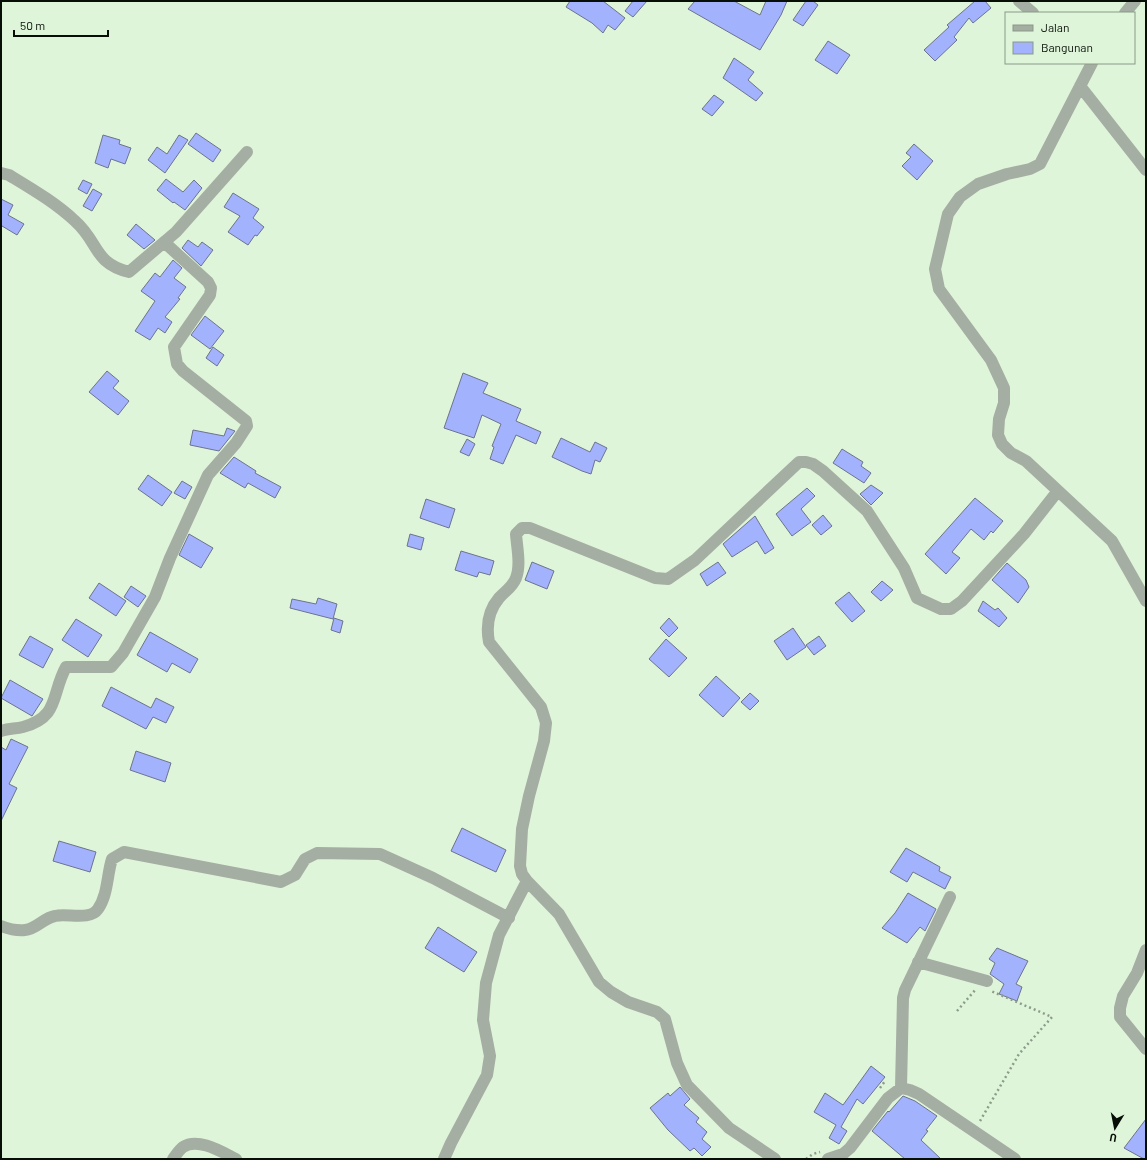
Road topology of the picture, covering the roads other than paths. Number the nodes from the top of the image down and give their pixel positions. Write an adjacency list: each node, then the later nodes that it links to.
1 (1019, 1): 3 (street)
2 (1134, 1): 4 (street)
3 (1031, 12)
4 (1126, 12)
5 (1090, 64): 6 (street)
6 (1080, 86): 8 (street); 11 (street)
7 (247, 152): 10 (street)
8 (1146, 170)
9 (1, 173): 10 (street)
10 (164, 242): 13 (street)
11 (1057, 492): 12 (street); 14 (street)
12 (1146, 601)
13 (1, 731)
14 (527, 881): 16 (street); 27 (street)
15 (950, 897): 19 (street)
16 (509, 918): 17 (street); 26 (street)
17 (1, 926)
18 (1146, 950): 21 (street)
19 (918, 962): 20 (street); 22 (street)
20 (987, 981)
21 (1146, 1049)
22 (901, 1088): 23 (street); 28 (street)
23 (827, 1154)
24 (173, 1159): 25 (street)
25 (236, 1159)
26 (444, 1159)
27 (775, 1159)
28 (1015, 1159)

